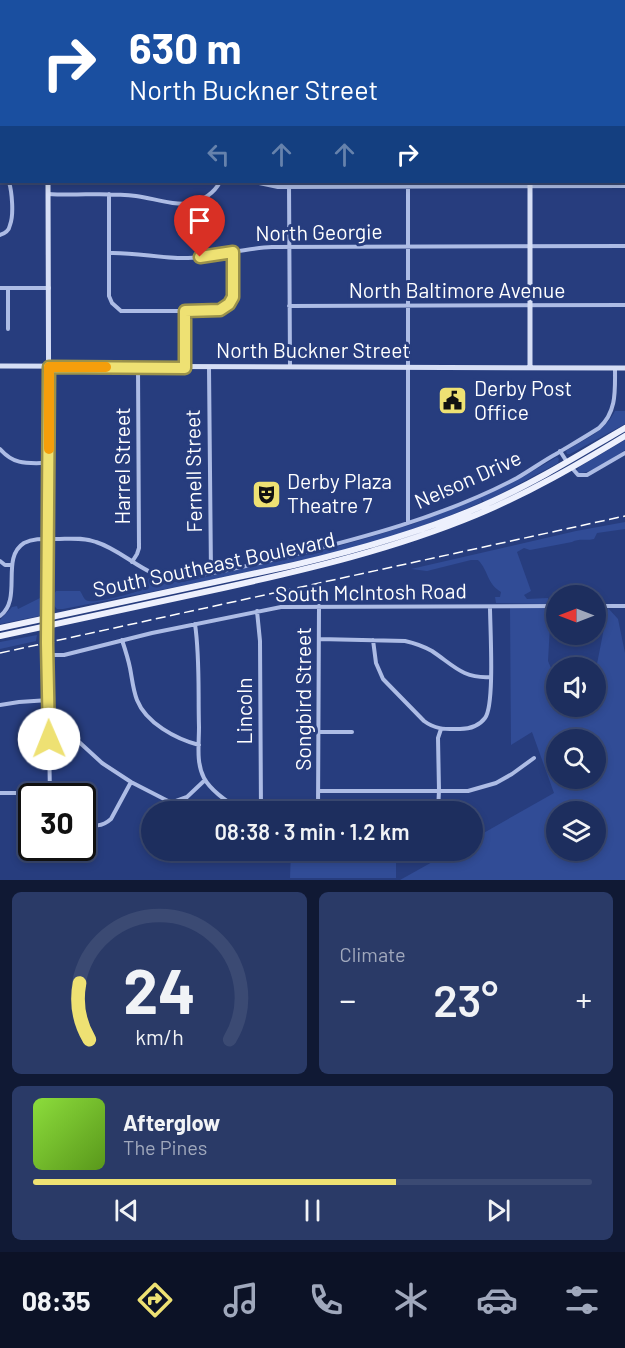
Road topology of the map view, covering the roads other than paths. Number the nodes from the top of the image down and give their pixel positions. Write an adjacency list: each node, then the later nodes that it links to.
1 (9, 183): 11 (street)
2 (48, 183): 9 (main road)
3 (218, 183): 10 (street)
4 (258, 183): 5 (street)
5 (289, 184): 6 (street); 15 (street)
6 (408, 184): 7 (street); 12 (street)
7 (530, 184): 8 (street); 13 (main road)
8 (625, 186)
9 (48, 194): 10 (street); 20 (main road)
10 (109, 194): 16 (street)
11 (0, 235)
12 (407, 246): 13 (street, North Georgie); 15 (street, North Georgie); 23 (street)
13 (530, 246): 14 (street, North Georgie); 24 (main road)
14 (625, 246)
15 (289, 247): 17 (street, North Georgie); 22 (street)
16 (109, 252): 17 (street, North Georgie); 25 (street)
17 (233, 252): 25 (street)
18 (0, 288): 19 (street)
19 (8, 288): 20 (street); 26 (street)
20 (48, 288): 28 (main road)
21 (625, 305): 24 (street, North Baltimore Avenue)
22 (289, 306): 23 (street, North Baltimore Avenue); 32 (street)
23 (408, 306): 24 (street, North Baltimore Avenue); 33 (street)
24 (530, 306): 34 (main road)
25 (185, 311): 30 (street)
26 (8, 329)
27 (0, 366): 28 (main road, North Buckner Street)
28 (49, 367): 29 (main road, North Buckner Street); 42 (main road)
29 (138, 367): 30 (main road, North Buckner Street); 47 (street, Harrel Street)
30 (185, 368): 31 (main road, North Buckner Street)
31 (208, 368): 32 (main road, North Buckner Street); 49 (street, Fernell Street)
32 (290, 368): 33 (main road, North Buckner Street)
33 (408, 368): 34 (main road, North Buckner Street); 44 (street)
34 (530, 368): 35 (main road, North Buckner Street)
35 (615, 368): 36 (main road, North Buckner Street); 40 (street, Nelson Drive)
36 (625, 368)
37 (625, 428): 43 (main road, South Southeast Boulevard)
38 (625, 436): 43 (main road, South Southeast Boulevard)
39 (0, 449): 42 (street)
40 (560, 452): 43 (street); 44 (street, Nelson Drive)
41 (625, 453): 43 (street)
42 (49, 463): 45 (main road)
43 (569, 465): 57 (main road, South Southeast Boulevard); 59 (main road, South Southeast Boulevard)
44 (408, 523): 49 (street, Nelson Drive)
45 (49, 539): 47 (street, Nelson Drive); 48 (street, Nelson Drive); 57 (main road)
46 (0, 561): 48 (street)
47 (132, 562): 49 (street, Nelson Drive)
48 (10, 565): 56 (street)
49 (211, 574)
50 (319, 606): 54 (street, South McIntosh Road); 55 (street, South McIntosh Road); 62 (street, Songbird Street)
51 (546, 606): 54 (street, South McIntosh Road)
52 (606, 606): 53 (street)
53 (625, 606)
54 (490, 607): 66 (street)
55 (257, 611): 58 (street, South McIntosh Road); 83 (street, Lincoln)
56 (0, 616)
57 (47, 618): 59 (main road); 60 (main road, South Southeast Boulevard)
58 (195, 624): 63 (street, South McIntosh Road); 73 (street)
59 (47, 626): 61 (main road, South Southeast Boulevard); 65 (street)
60 (0, 628)
61 (0, 636)
62 (319, 639): 64 (street); 71 (street, Songbird Street)
63 (122, 640): 65 (street, South McIntosh Road); 73 (street)
64 (373, 640): 66 (street); 70 (street)
65 (48, 655): 67 (street)
66 (491, 677): 70 (street)
67 (48, 700): 68 (street); 69 (street)
68 (0, 705)
69 (49, 721): 76 (street); 77 (street)
70 (441, 729): 78 (street)
71 (318, 732): 72 (street); 79 (street, Songbird Street)
72 (352, 732)
73 (199, 745): 75 (street)
74 (534, 758): 78 (street)
75 (205, 780): 76 (street); 82 (street)
76 (131, 782): 86 (street)
77 (50, 783)
78 (439, 790): 79 (street); 85 (street)
79 (318, 791): 84 (street, Songbird Street)
80 (0, 793): 81 (street)
81 (18, 794)
82 (228, 801)
83 (261, 801)
84 (318, 801)
85 (438, 801)
86 (96, 826)

